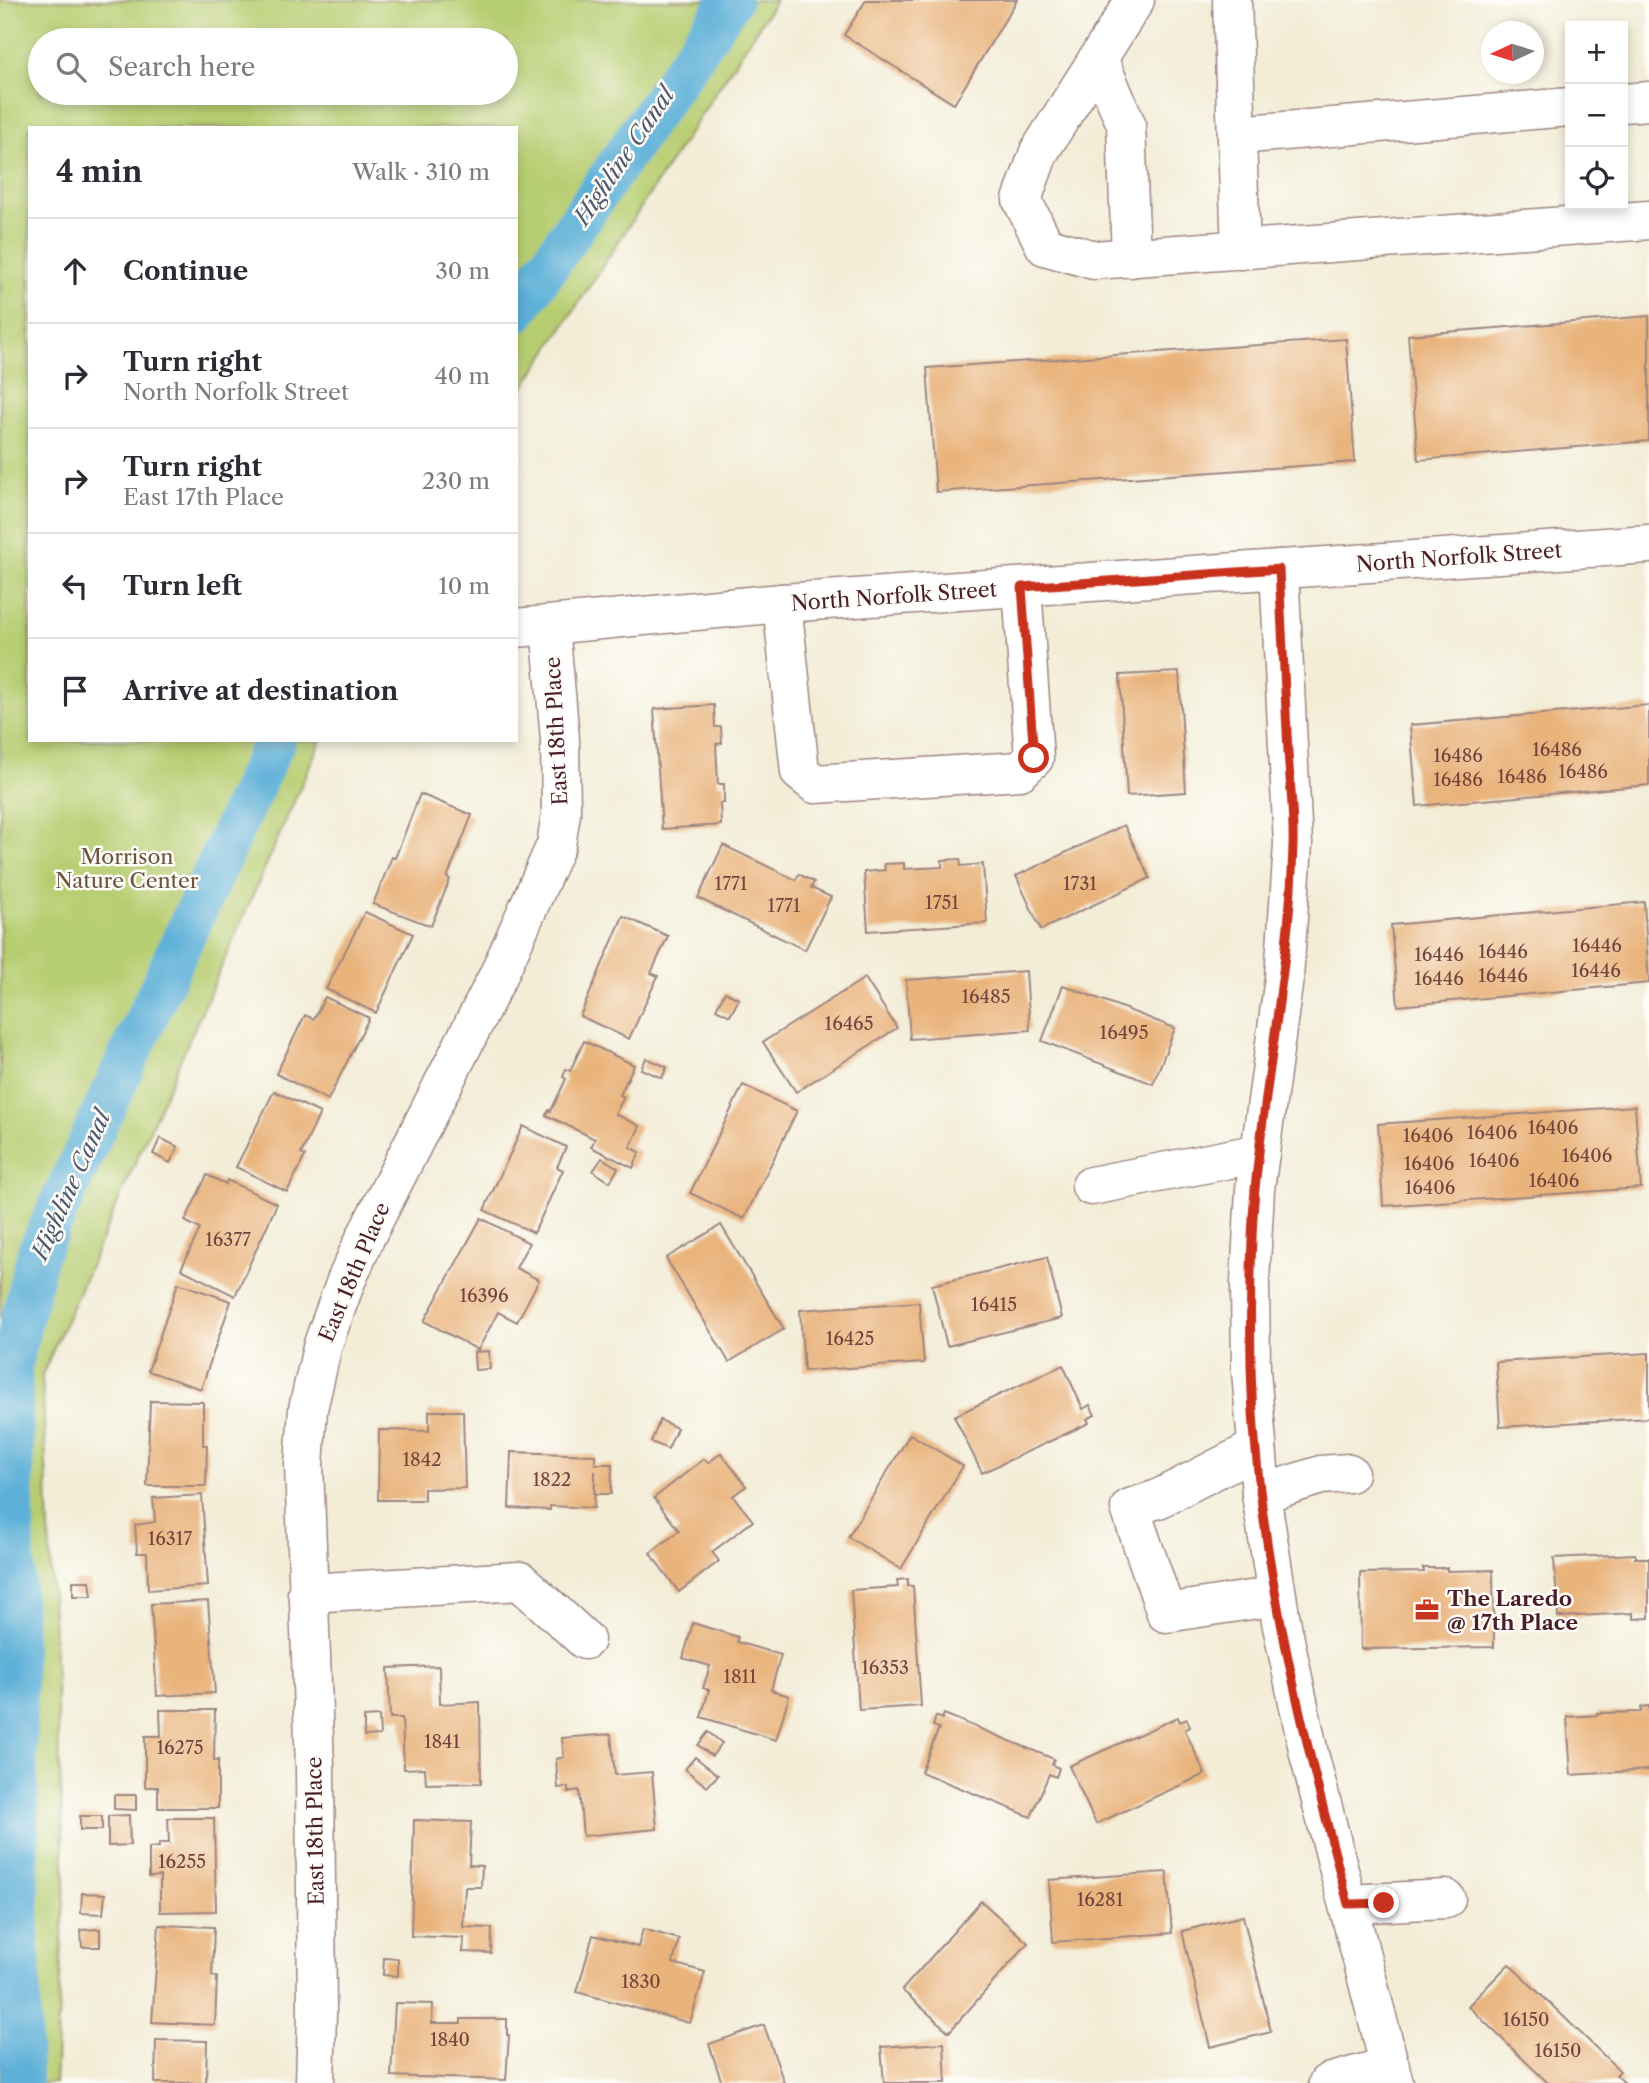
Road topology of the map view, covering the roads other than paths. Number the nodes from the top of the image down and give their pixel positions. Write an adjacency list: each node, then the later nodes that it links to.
1 (1135, 0): 3 (street)
2 (1232, 0): 7 (street)
3 (1098, 58): 10 (street); 10 (street)
4 (1649, 101): 5 (street)
5 (1628, 103)
6 (1565, 107): 7 (street)
7 (1237, 135): 9 (street)
8 (1649, 220): 9 (street)
9 (1241, 250): 10 (street)
10 (1131, 258)
11 (1649, 544): 12 (street, North Norfolk Street)
12 (1279, 569): 13 (street, North Norfolk Street); 16 (street)
13 (1022, 587): 14 (street, North Norfolk Street); 14 (street)
14 (782, 603): 15 (street, North Norfolk Street)
15 (533, 627): 21 (street, East 18th Place)
16 (1260, 1153): 17 (street); 18 (street)
17 (1091, 1186)
18 (1257, 1448): 20 (street); 22 (street)
19 (1349, 1473): 20 (street)
20 (1261, 1494): 22 (street)
21 (307, 1593): 23 (street); 27 (street, East 18th Place)
22 (1277, 1596): 25 (street)
23 (585, 1640)
24 (1446, 1899): 25 (street)
25 (1348, 1904): 26 (street)
26 (1392, 2075): 28 (street)
27 (316, 2083)
28 (1328, 2083)

